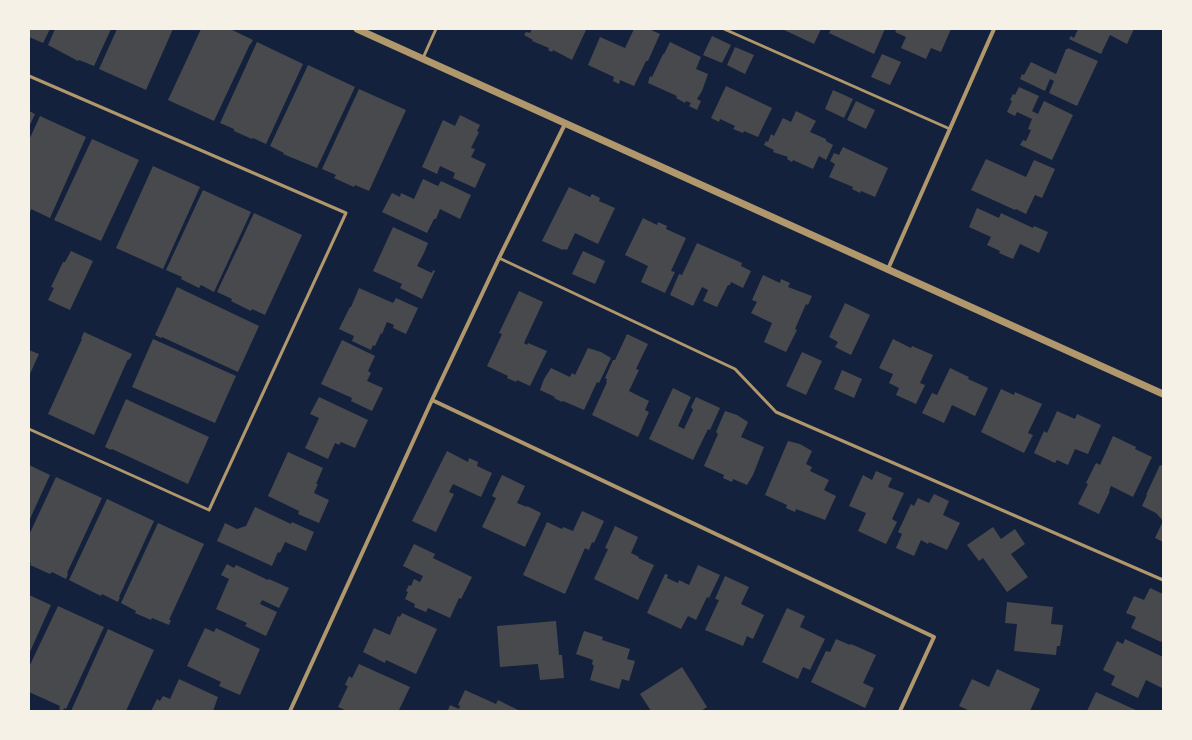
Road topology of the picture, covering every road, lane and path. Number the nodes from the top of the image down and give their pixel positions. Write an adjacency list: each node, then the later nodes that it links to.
1 (357, 29): 5 (street)
2 (436, 29): 5 (lane)
3 (724, 29): 8 (lane)
4 (994, 29): 8 (street)
5 (423, 58): 7 (street)
6 (29, 76): 13 (lane)
7 (565, 124): 9 (street); 10 (street)
8 (950, 129): 10 (street)
9 (499, 258): 12 (street); 14 (lane)
10 (888, 269): 11 (street)
11 (1163, 394)
12 (432, 400): 15 (street); 16 (street)
13 (29, 428)
14 (1163, 580)
15 (290, 711)
16 (900, 711)

